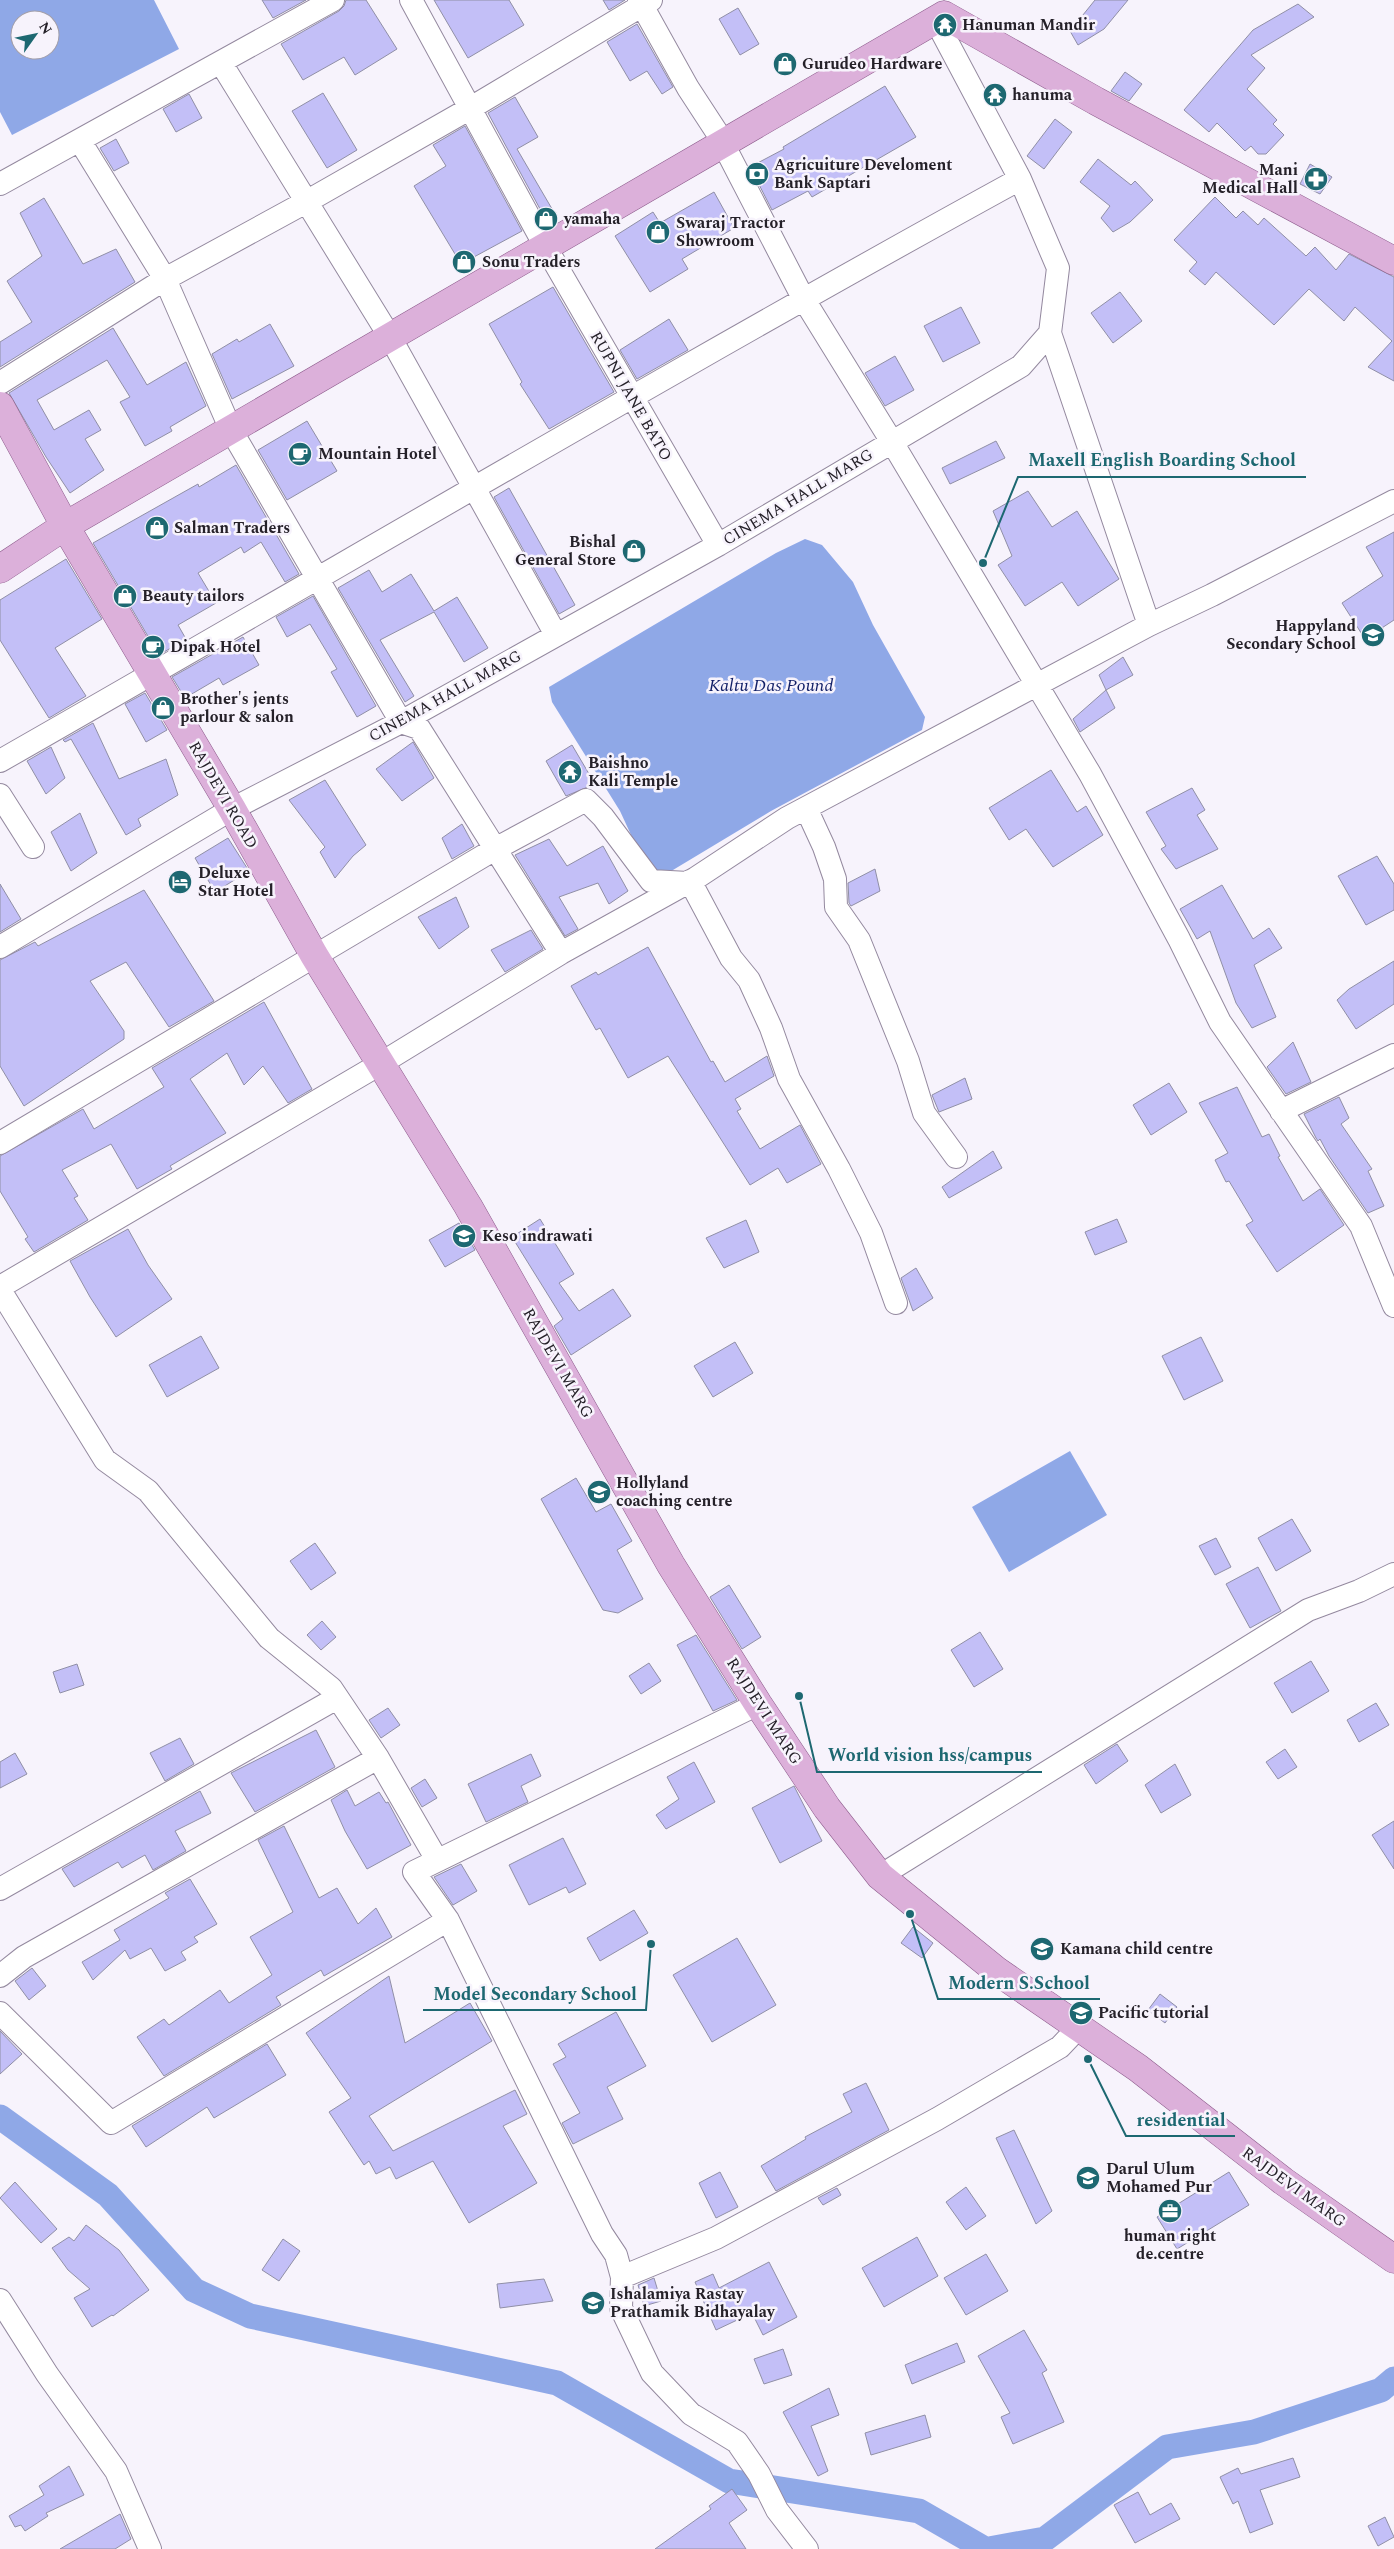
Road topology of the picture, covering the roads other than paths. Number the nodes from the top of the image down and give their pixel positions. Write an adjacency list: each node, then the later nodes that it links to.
1 (333, 0): 5 (street)
2 (411, 0): 6 (street, RUPNI JANE BATO)
3 (644, 2): 6 (street); 8 (street)
4 (938, 11): 8 (main road); 9 (street); 13 (main road)
5 (221, 63): 7 (street); 11 (street)
6 (469, 109): 11 (street); 12 (street, RUPNI JANE BATO)
7 (80, 141): 10 (street); 14 (street)
8 (722, 143): 12 (main road); 15 (street)
9 (1020, 179): 15 (street); 16 (street)
10 (0, 184)
11 (306, 202): 14 (street); 17 (street)
12 (545, 246): 17 (main road); 19 (street, RUPNI JANE BATO)
13 (1394, 261)
14 (165, 278): 18 (street); 21 (street)
15 (803, 298): 19 (street); 22 (street)
16 (1050, 333): 22 (street, CINEMA HALL MARG); 29 (street)
17 (390, 337): 21 (main road); 23 (street)
18 (0, 383)
19 (633, 398): 23 (street); 26 (street, RUPNI JANE BATO)
20 (0, 406): 25 (main road, RAJDEVI ROAD)
21 (231, 430): 25 (main road); 28 (street)
22 (892, 442): 26 (street, CINEMA HALL MARG); 32 (street)
23 (474, 487): 28 (street); 30 (street)
24 (1394, 501): 29 (street)
25 (65, 526): 27 (main road); 31 (main road, RAJDEVI ROAD)
26 (718, 545): 30 (street, CINEMA HALL MARG)
27 (0, 569)
28 (317, 580): 31 (street); 33 (street)
29 (1149, 625): 32 (street)
30 (556, 635): 33 (street, CINEMA HALL MARG)
31 (152, 674): 34 (street); 36 (main road, RAJDEVI ROAD)
32 (1038, 686): 37 (street); 46 (street)
33 (400, 722): 36 (street, CINEMA HALL MARG); 39 (street)
34 (0, 761)
35 (0, 795): 38 (street)
36 (232, 808): 41 (street, CINEMA HALL MARG); 43 (main road, RAJDEVI ROAD)
37 (806, 808): 40 (street); 48 (street)
38 (33, 847)
39 (495, 849): 40 (street); 42 (street); 43 (street)
40 (689, 882): 42 (street); 50 (street)
41 (0, 947)
42 (561, 953): 45 (street)
43 (314, 955): 45 (main road, RAJDEVI ROAD); 47 (street)
44 (1394, 1054): 46 (street)
45 (380, 1064): 49 (street); 54 (main road, RAJDEVI MARG)
46 (1281, 1111): 51 (street)
47 (0, 1142)
48 (956, 1157)
49 (0, 1289): 53 (street)
50 (896, 1304)
51 (1394, 1306)
52 (1394, 1574): 57 (street)
53 (338, 1698): 55 (street); 58 (street)
54 (758, 1704): 56 (street); 57 (main road, RAJDEVI MARG)
55 (378, 1758): 56 (street); 60 (street)
56 (436, 1860): 59 (street)
57 (880, 1876): 62 (main road, RAJDEVI MARG)
58 (0, 1889)
59 (448, 1920): 61 (street); 64 (street)
60 (0, 1976)
61 (0, 2013)
62 (1079, 2028): 63 (main road, RAJDEVI MARG); 64 (street)
63 (1394, 2259)
64 (622, 2277): 66 (street)
65 (0, 2300): 67 (street)
66 (805, 2548)
67 (150, 2549)

